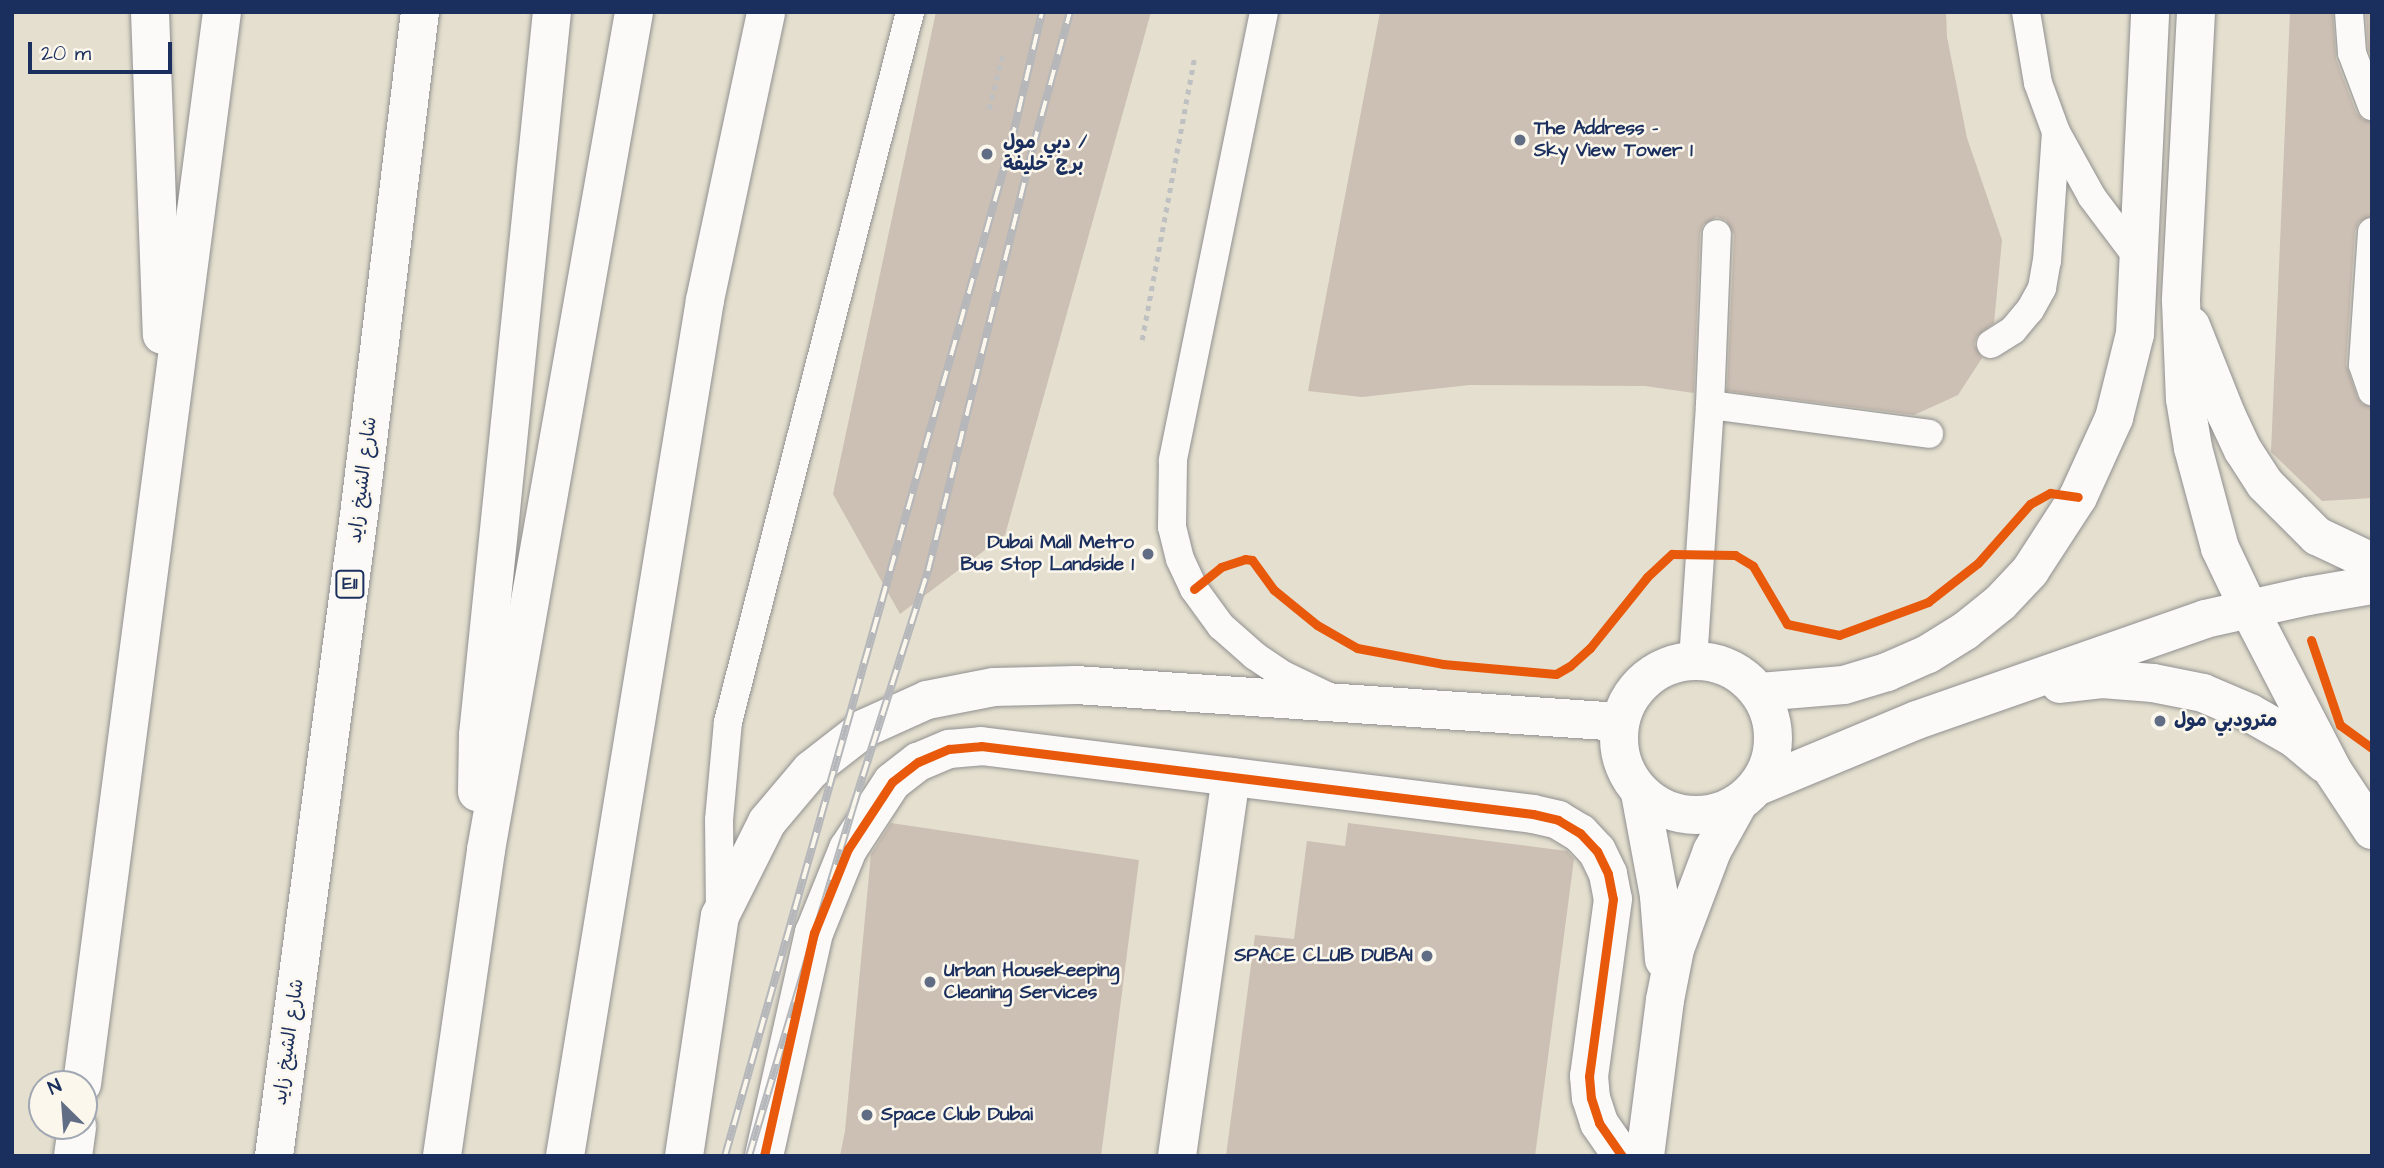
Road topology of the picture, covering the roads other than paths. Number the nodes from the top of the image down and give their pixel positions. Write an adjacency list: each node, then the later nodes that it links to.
1 (150, 12): 23 (main road)
2 (222, 12): 23 (main road)
3 (420, 12): 41 (main road, شارع الشيخ زايد / E11)
4 (552, 12): 37 (main road)
5 (634, 12): 37 (main road)
6 (766, 12): 43 (main road)
7 (911, 12): 38 (lane)
8 (1264, 12): 30 (lane)
9 (2026, 12): 14 (lane)
10 (2150, 12): 17 (main road)
11 (2196, 12): 18 (main road)
12 (2350, 12): 13 (lane)
13 (2372, 106)
14 (2056, 132): 17 (lane); 19 (lane)
15 (2372, 232): 20 (lane)
16 (1717, 234): 21 (lane)
17 (2140, 261): 29 (main road)
18 (2181, 301): 24 (main road); 26 (main road)
19 (1991, 344)
20 (2372, 391)
21 (1710, 405): 22 (lane); 27 (lane)
22 (1929, 434)
23 (167, 436): 40 (main road)
24 (2372, 562)
25 (2372, 585): 26 (main road)
26 (2249, 609): 28 (main road); 32 (main road)
27 (1693, 661): 29 (main road); 31 (main road)
28 (1999, 691): 32 (main road); 35 (main road)
29 (1760, 692): 35 (main road)
30 (1343, 703): 31 (main road); 38 (main road)
31 (1620, 722): 34 (main road)
32 (2333, 771): 36 (main road)
33 (1231, 777): 45 (main road); 46 (main road); 47 (main road)
34 (1640, 793): 35 (main road); 39 (main road)
35 (1747, 796): 39 (main road)
36 (2372, 830)
37 (486, 850): 42 (main road)
38 (720, 916): 44 (main road)
39 (1665, 1000): 48 (main road)
40 (84, 1070)
41 (274, 1156)
42 (442, 1156)
43 (565, 1156)
44 (684, 1156)
45 (764, 1156)
46 (1177, 1156)
47 (1622, 1156)
48 (1645, 1156)

